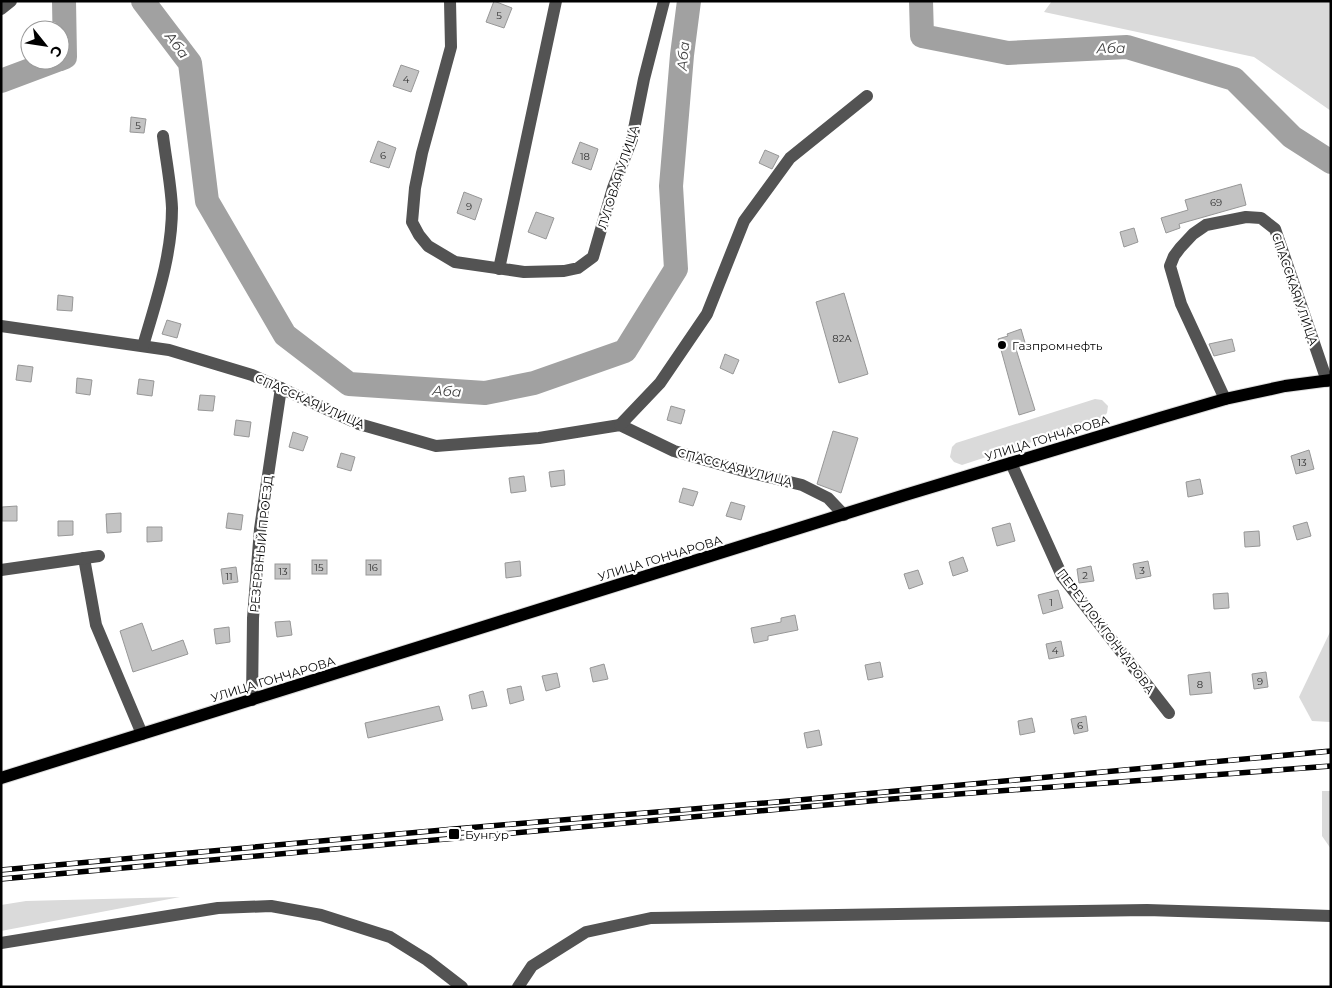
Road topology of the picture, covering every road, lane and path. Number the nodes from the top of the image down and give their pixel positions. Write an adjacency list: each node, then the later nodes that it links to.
1 (10, 1): 5 (street)
2 (450, 1): 8 (street, ЛУГОВАЯ УЛИЦА)
3 (556, 1): 8 (street)
4 (664, 1): 8 (street, ЛУГОВАЯ УЛИЦА)
5 (1, 9)
6 (868, 96): 14 (street)
7 (162, 136): 10 (street)
8 (499, 270)
9 (1, 326): 10 (street, СПАССКАЯ УЛИЦА)
10 (143, 346): 12 (street, СПАССКАЯ УЛИЦА)
11 (1329, 380): 13 (main road, УЛИЦА ГОНЧАРОВА); 13 (street, СПАССКАЯ УЛИЦА)
12 (281, 388): 14 (street, СПАССКАЯ УЛИЦА); 20 (street, РЕЗЕРВНЫЙ ПРОЕЗД)
13 (1225, 400): 15 (main road, УЛИЦА ГОНЧАРОВА)
14 (620, 425): 16 (street, СПАССКАЯ УЛИЦА)
15 (1011, 463): 16 (main road, УЛИЦА ГОНЧАРОВА); 21 (street, ПЕРЕУЛОК ГОНЧАРОВА)
16 (844, 515): 20 (main road, УЛИЦА ГОНЧАРОВА)
17 (99, 556): 18 (street)
18 (84, 558): 19 (street); 22 (street)
19 (1, 570)
20 (252, 700): 22 (main road, УЛИЦА ГОНЧАРОВА)
21 (1169, 714)
22 (142, 734): 23 (main road, УЛИЦА ГОНЧАРОВА)
23 (1, 778)
24 (1331, 916): 27 (street)
25 (1, 943): 26 (street)
26 (462, 987)
27 (518, 987)

